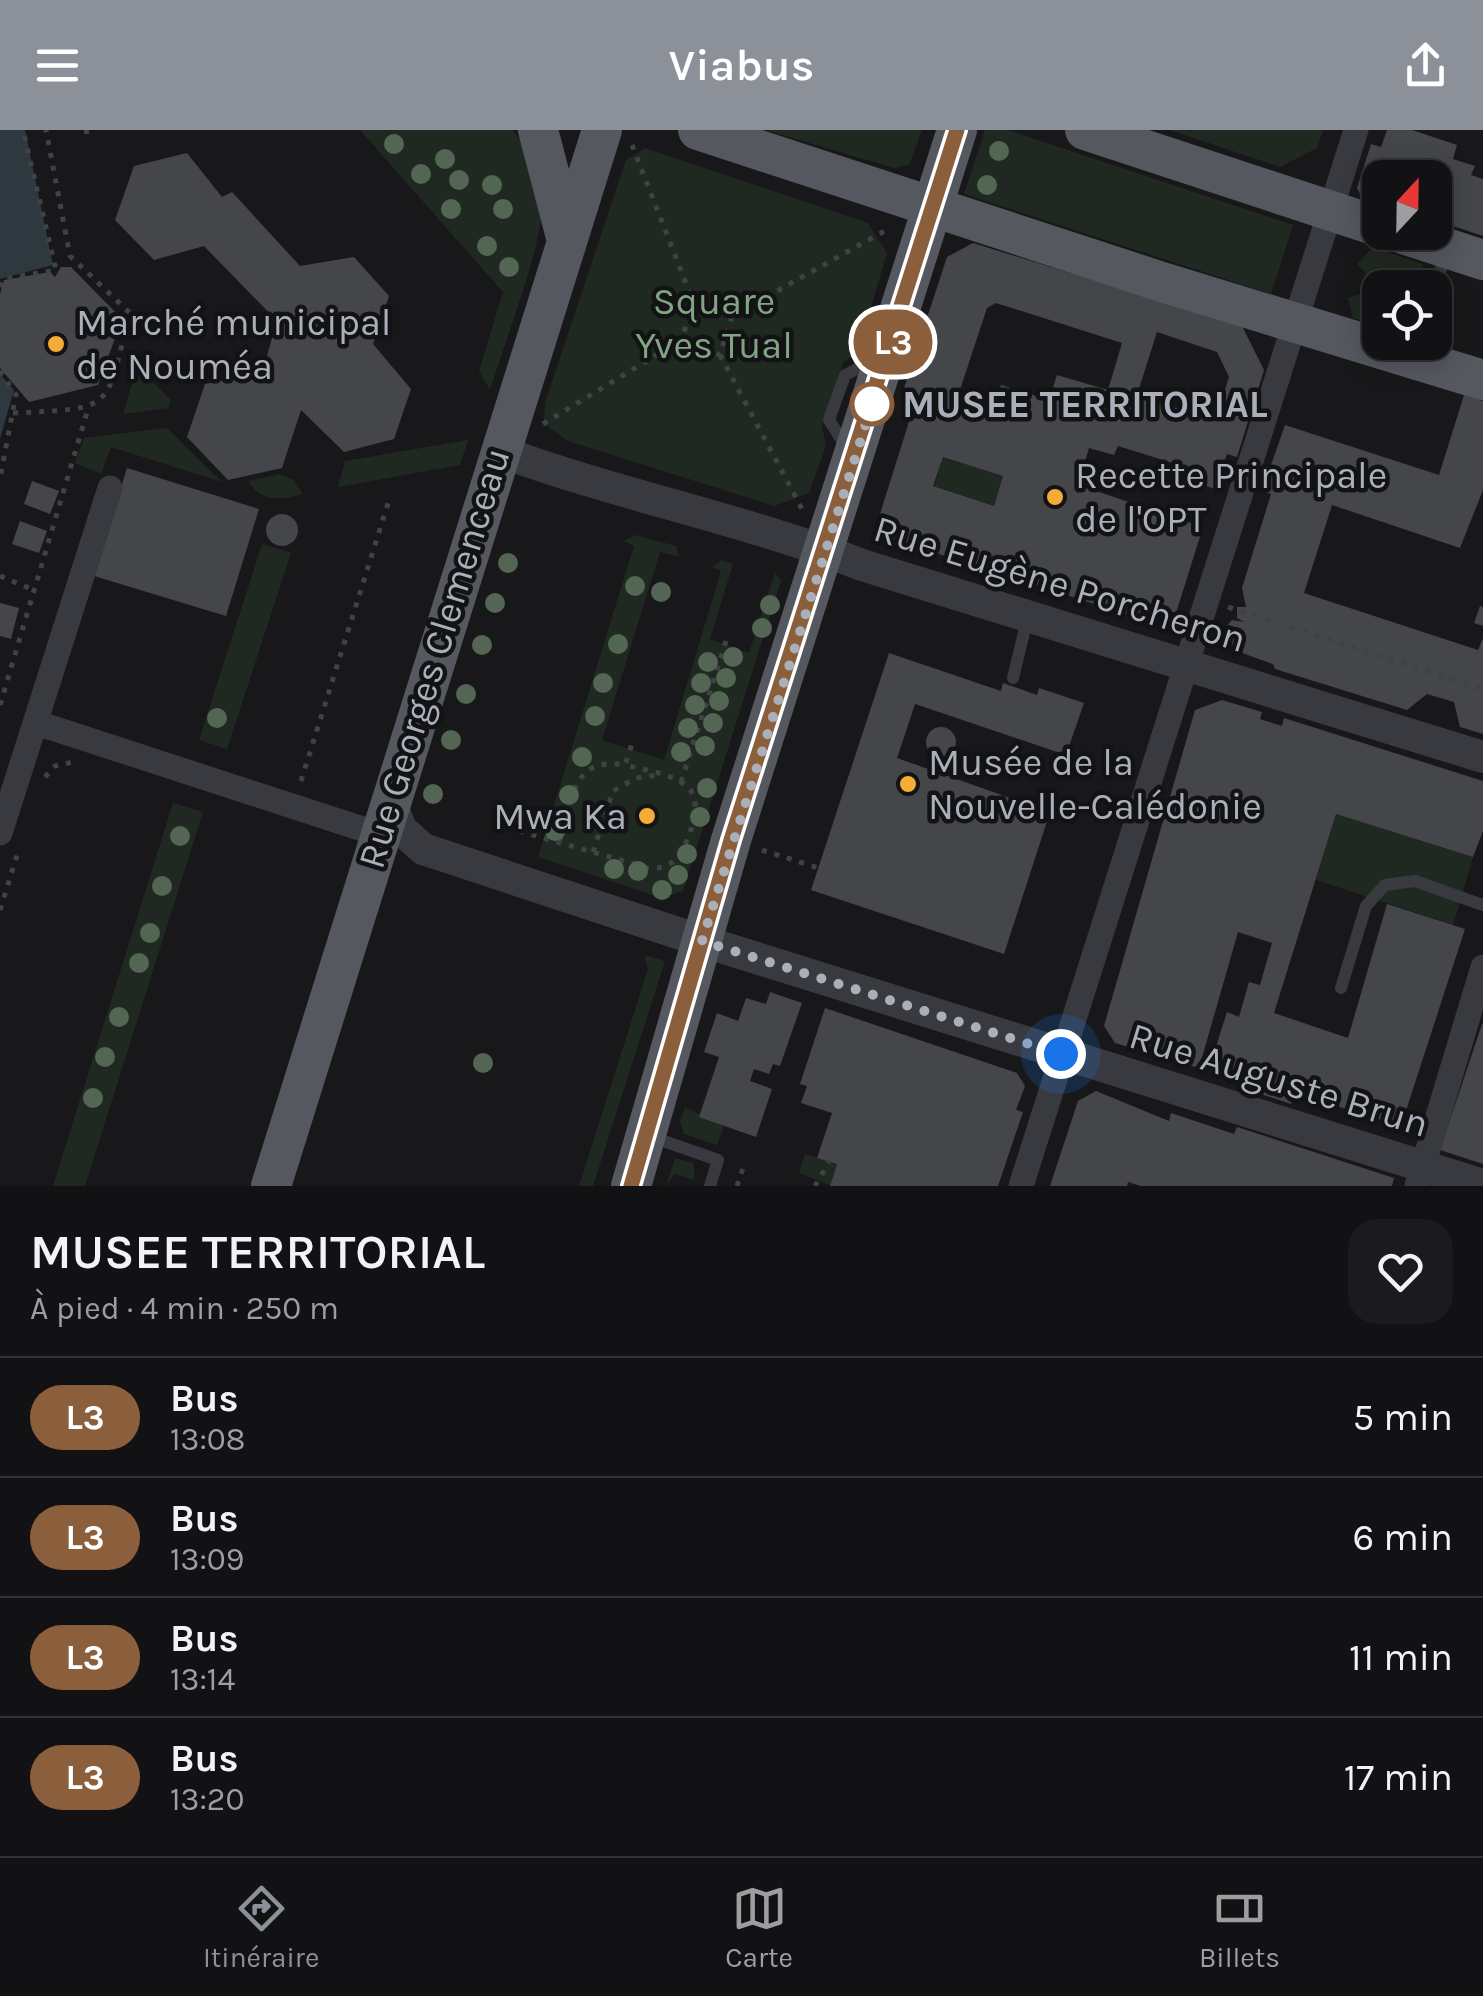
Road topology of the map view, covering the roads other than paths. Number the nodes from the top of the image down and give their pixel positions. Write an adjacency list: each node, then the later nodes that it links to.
1 (538, 130): 10 (main road)
2 (698, 130): 7 (main road)
3 (957, 130): 7 (main road)
4 (1085, 130): 8 (main road)
5 (1356, 130): 8 (street)
6 (618, 141): 10 (main road, Rue Georges Clemenceau)
7 (935, 206): 11 (main road); 17 (main road)
8 (1330, 211): 9 (main road); 11 (street)
9 (1362, 221)
10 (566, 240): 15 (main road, Rue Georges Clemenceau)
11 (1297, 324): 12 (main road); 19 (street)
12 (1362, 338)
13 (1437, 360): 14 (main road)
14 (1483, 380)
15 (499, 451): 17 (street, Rue Eugène Porcheron); 23 (main road, Rue Georges Clemenceau)
16 (110, 488): 21 (street)
17 (826, 551): 18 (street, Rue Eugène Porcheron); 26 (main road)
18 (1028, 614): 19 (street, Rue Eugène Porcheron); 20 (lane)
19 (1188, 665): 22 (street, Rue Eugène Porcheron); 29 (street)
20 (1013, 678)
21 (37, 723): 23 (street); 24 (street)
22 (1483, 757)
23 (384, 818): 26 (street, Rue Auguste Brun); 32 (main road, Rue Georges Clemenceau)
24 (12, 835)
25 (1483, 905): 28 (lane)
26 (702, 941): 29 (street, Rue Auguste Brun); 30 (main road)
27 (1483, 967): 31 (street)
28 (1341, 988)
29 (1061, 1054): 31 (street, Rue Auguste Brun); 36 (street)
30 (647, 1135): 34 (main road); 35 (lane)
31 (1420, 1176): 33 (street, Rue Auguste Brun)
32 (270, 1182)
33 (1483, 1185)
34 (631, 1186)
35 (710, 1186)
36 (1021, 1186)

